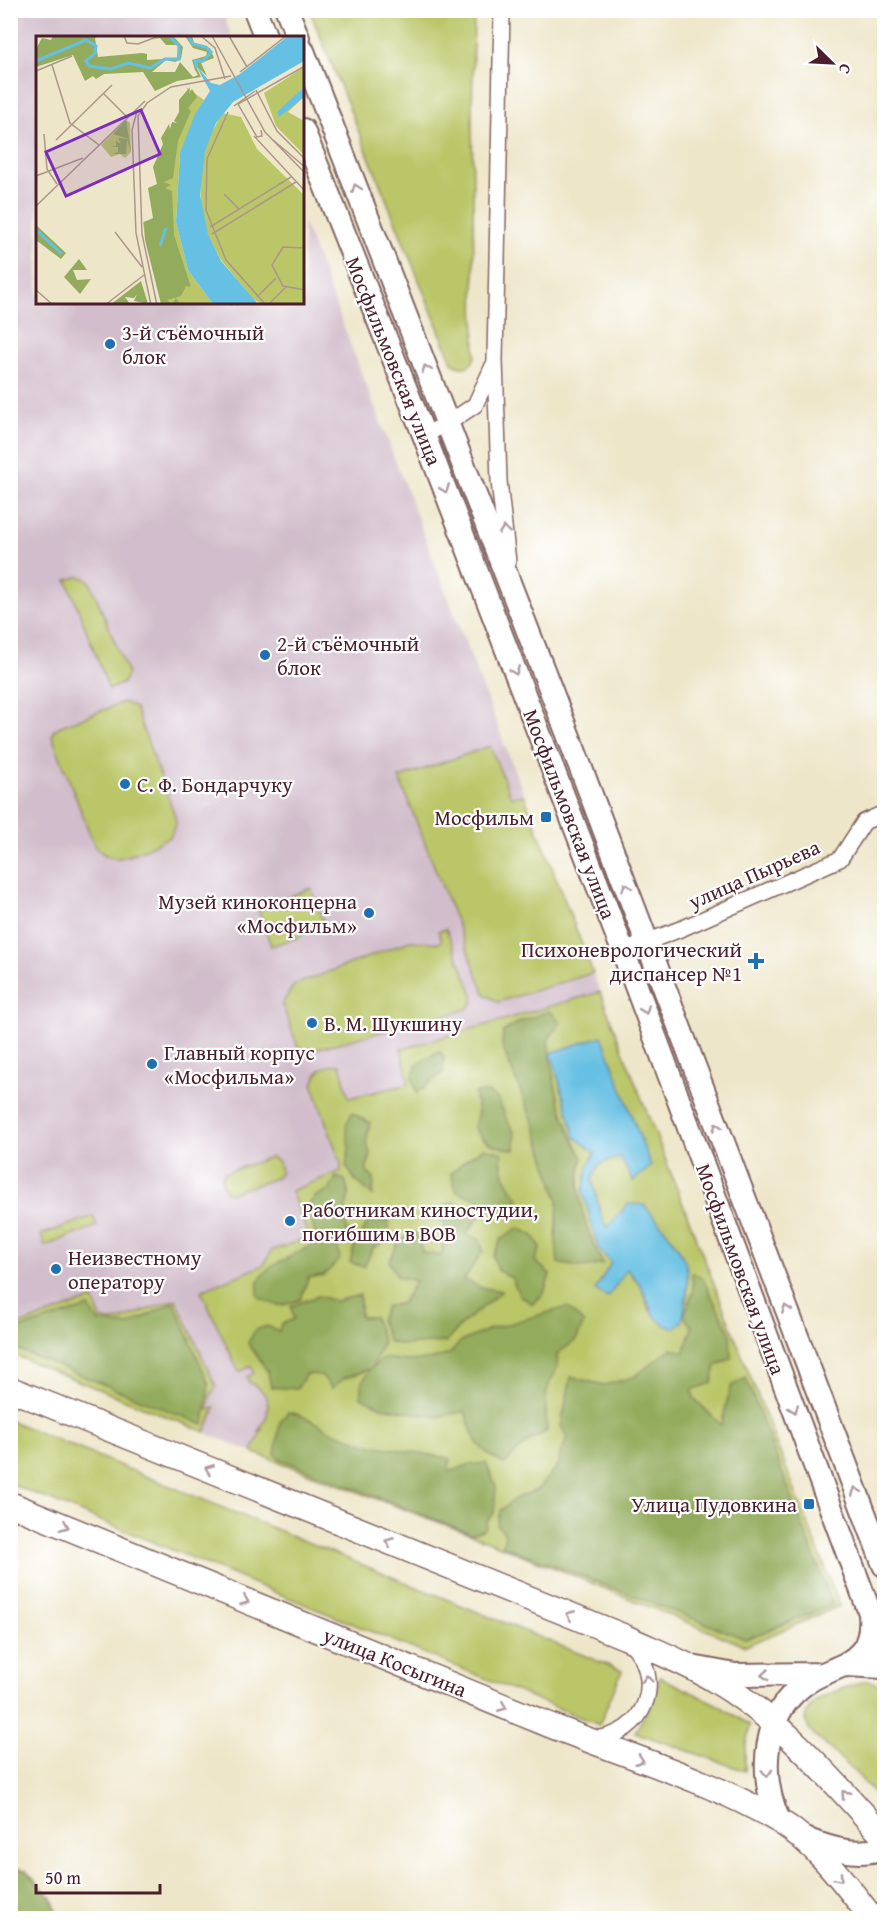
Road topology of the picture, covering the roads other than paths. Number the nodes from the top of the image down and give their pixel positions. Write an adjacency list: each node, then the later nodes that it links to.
1 (255, 10): 4 (main road)
2 (287, 10): 5 (main road)
3 (502, 10): 8 (street)
4 (265, 36)
5 (297, 36)
6 (304, 54): 9 (main road, Мосфильмовская улица, one-way to 6)
7 (304, 133): 10 (main road, Мосфильмовская улица)
8 (495, 360): 9 (street); 11 (street, one-way to 8)
9 (447, 424): 10 (street); 11 (main road, Мосфильмовская улица)
10 (424, 435): 14 (main road, Мосфильмовская улица, one-way to 14)
11 (510, 588): 13 (main road, Мосфильмовская улица, one-way to 11)
12 (885, 813): 13 (street, улица Пырьева)
13 (647, 942): 14 (street, улица Пырьева); 17 (main road, Мосфильмовская улица, one-way to 13)
14 (623, 951): 20 (main road, Мосфильмовская улица, one-way to 20)
15 (10, 1389): 18 (main road, one-way to 15)
16 (10, 1504): 25 (main road, улица Косыгина, one-way to 25)
17 (885, 1565)
18 (625, 1637): 21 (main road); 25 (street, one-way to 18)
19 (885, 1648): 20 (street)
20 (846, 1665): 22 (main road); 23 (main road)
21 (688, 1666): 23 (main road, one-way to 21); 24 (main road)
22 (885, 1667)
23 (824, 1674): 24 (main road)
24 (774, 1724): 26 (main road, one-way to 26); 27 (main road, one-way to 24)
25 (585, 1740): 26 (main road, улица Косыгина, one-way to 26)
26 (779, 1821): 28 (main road, улица Косыгина)
27 (885, 1838)
28 (804, 1839): 29 (main road, улица Косыгина); 30 (main road, улица Косыгина, one-way to 30)
29 (885, 1848)
30 (872, 1918)

